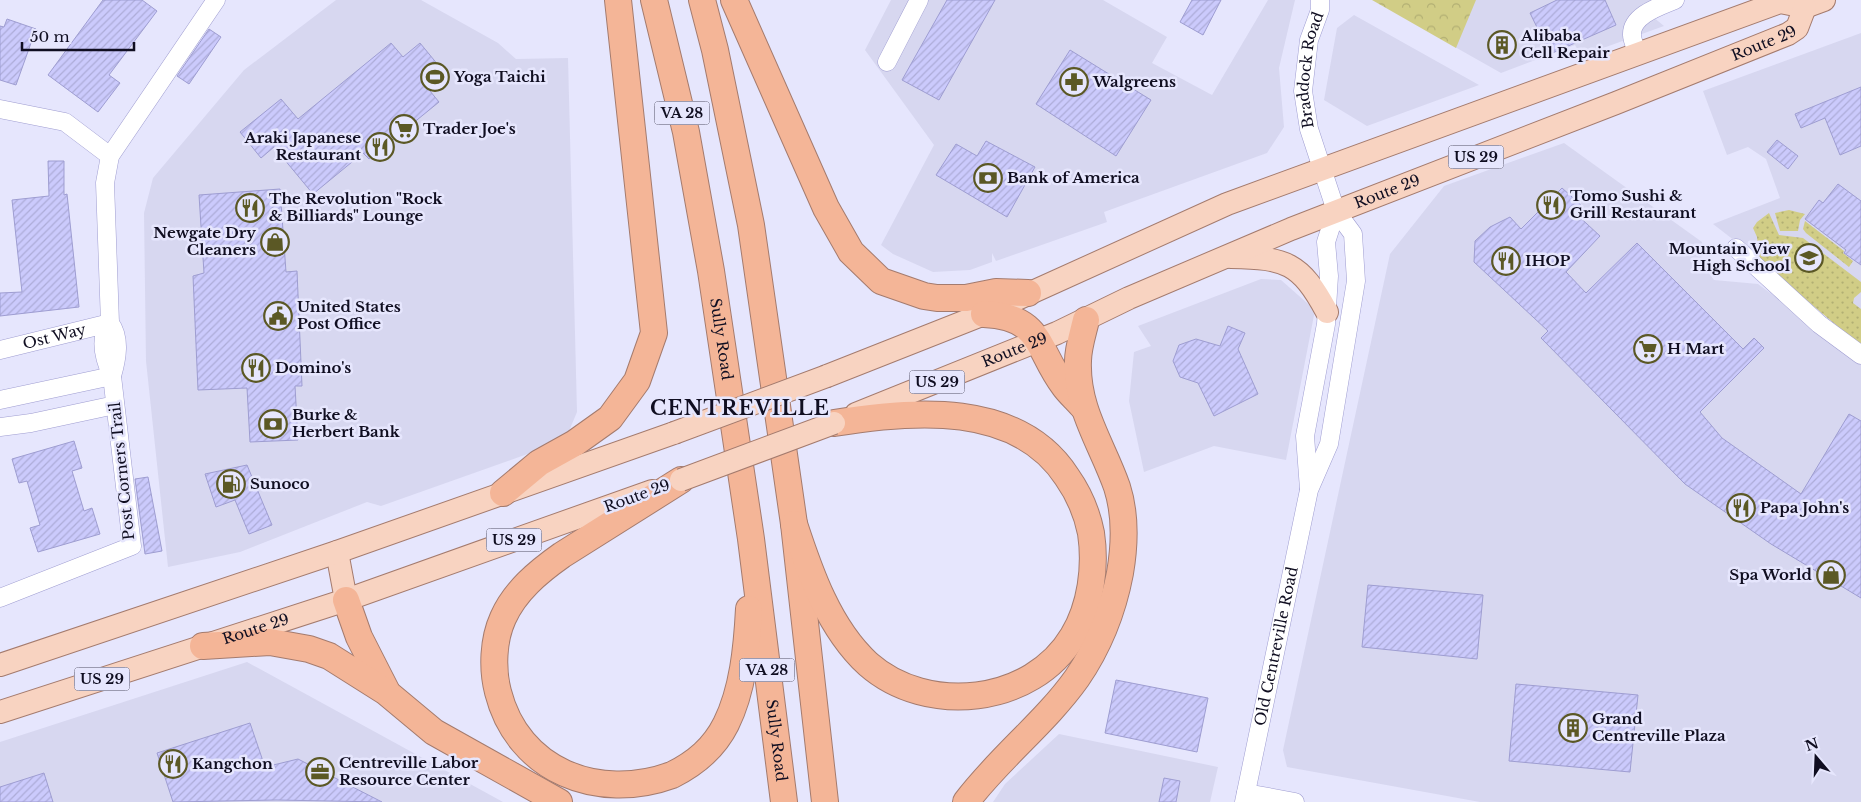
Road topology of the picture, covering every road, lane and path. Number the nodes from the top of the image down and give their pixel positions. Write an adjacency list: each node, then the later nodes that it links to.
1 (216, 0): 13 (street, Post Corners Trail)
2 (618, 0): 34 (highway)
3 (654, 0): 36 (highway, Sully Road / VA 28)
4 (702, 0): 35 (highway, VA 28)
5 (734, 0): 18 (highway)
6 (919, 0): 11 (street)
7 (1320, 0): 14 (street, Braddock Road)
8 (1676, 0): 10 (street)
9 (1810, 2): 10 (main road, Route 29 / US 29); 15 (main road, Route 29 / US 29)
10 (1638, 54): 14 (main road, Route 29 / US 29)
11 (887, 62)
12 (0, 109): 13 (street)
13 (110, 156): 22 (street, Post Corners Trail)
14 (1322, 169): 15 (street, Old Centreville Road); 18 (main road, Route 29 / US 29)
15 (1336, 211): 17 (main road, Route 29 / US 29); 19 (street, Old Centreville Road); 33 (street, Old Centreville Road)
16 (1736, 248): 25 (street)
17 (1223, 257): 19 (main road); 21 (main road, Route 29 / US 29)
18 (1028, 293): 20 (main road, Route 29 / US 29)
19 (1327, 312): 33 (street, Old Centreville Road)
20 (984, 314): 23 (highway); 34 (main road, Route 29 / US 29, bridge)
21 (1086, 320): 23 (main road, Route 29 / US 29); 29 (highway)
22 (110, 324): 24 (street, Ost Way); 26 (street, Post Corners Trail)
23 (1040, 340): 29 (highway); 30 (main road, Route 29 / US 29)
24 (0, 350)
25 (1861, 355)
26 (112, 376): 27 (street); 28 (street, Post Corners Trail)
27 (0, 400)
28 (115, 405): 31 (street); 38 (street, Post Corners Trail)
29 (1082, 406): 48 (highway)
30 (834, 423): 32 (main road, Route 29 / US 29, bridge); 35 (highway)
31 (0, 427)
32 (681, 480): 36 (highway); 39 (main road, Route 29 / US 29)
33 (1309, 490): 44 (street, Old Centreville Road)
34 (503, 492): 37 (main road, Route 29 / US 29)
35 (794, 524): 47 (highway, VA 28)
36 (751, 538): 46 (highway, Sully Road / VA 28)
37 (337, 552): 39 (main road); 41 (main road, Route 29 / US 29)
38 (0, 598)
39 (346, 600): 40 (main road, Route 29 / US 29); 42 (highway)
40 (203, 646): 42 (highway); 43 (main road, Route 29 / US 29)
41 (0, 664)
42 (386, 692): 45 (highway)
43 (0, 712)
44 (1245, 798): 49 (street)
45 (560, 802)
46 (784, 802)
47 (825, 802)
48 (966, 802)
49 (1295, 802)

